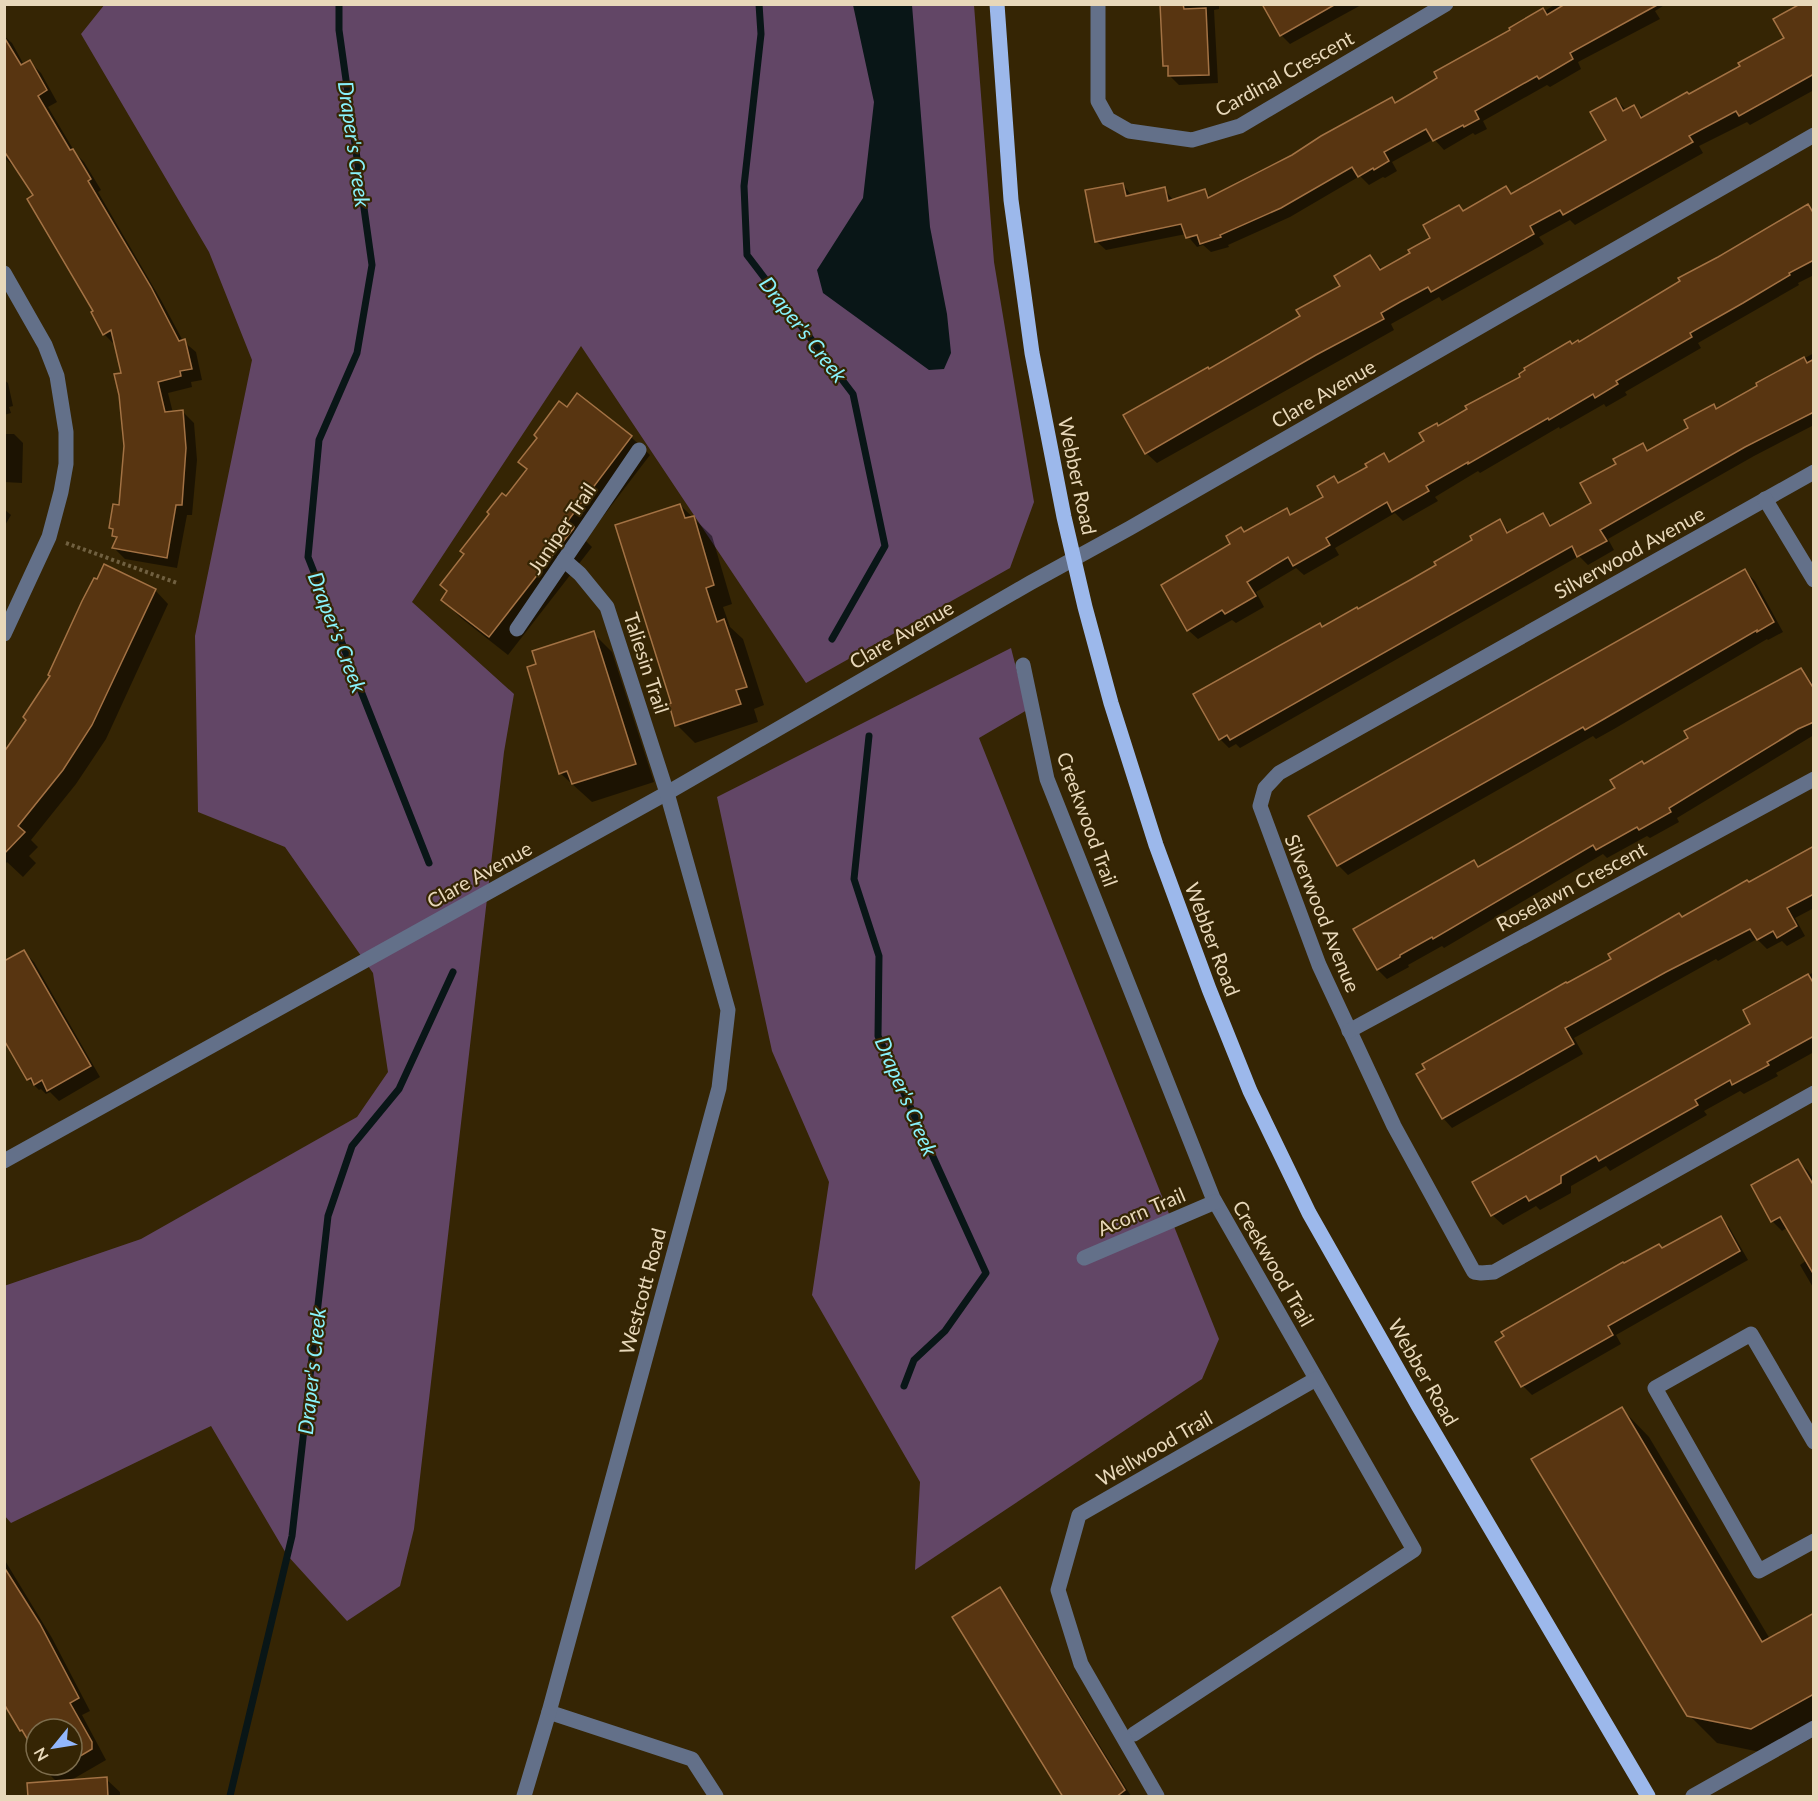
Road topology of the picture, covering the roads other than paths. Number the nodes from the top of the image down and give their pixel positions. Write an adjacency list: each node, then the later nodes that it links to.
1 (997, 4): 9 (main road, Webber Road)
2 (1098, 4): 3 (street, Cardinal Crescent)
3 (1446, 4)
4 (1814, 135): 9 (street, Clare Avenue)
5 (4, 273): 13 (street)
6 (639, 450): 10 (street, Juniper Trail)
7 (1814, 472): 8 (street, Silverwood Avenue)
8 (1765, 499): 11 (street); 17 (street, Silverwood Avenue)
9 (1074, 559): 16 (street, Clare Avenue); 31 (main road, Webber Road)
10 (564, 560): 12 (street, Juniper Trail); 16 (street, Taliesin Trail)
11 (1814, 580)
12 (517, 628)
13 (4, 634)
14 (1023, 666): 20 (street, Creekwood Trail)
15 (1814, 779): 17 (street, Roselawn Crescent)
16 (667, 793): 19 (street, Clare Avenue); 25 (street, Westcott Road)
17 (1350, 1030): 18 (street, Silverwood Avenue)
18 (1814, 1094)
19 (7, 1154)
20 (1215, 1202): 21 (street, Acorn Trail); 22 (street, Creekwood Trail)
21 (1084, 1258)
22 (1316, 1379): 27 (street, Creekwood Trail); 30 (street, Wellwood Trail)
23 (1814, 1442): 24 (street)
24 (1814, 1541)
25 (549, 1712): 28 (street, Westcott Road); 29 (street)
26 (1814, 1728): 32 (street)
27 (1134, 1734)
28 (524, 1797)
29 (716, 1797)
30 (1157, 1797)
31 (1648, 1797)
32 (1693, 1797)

